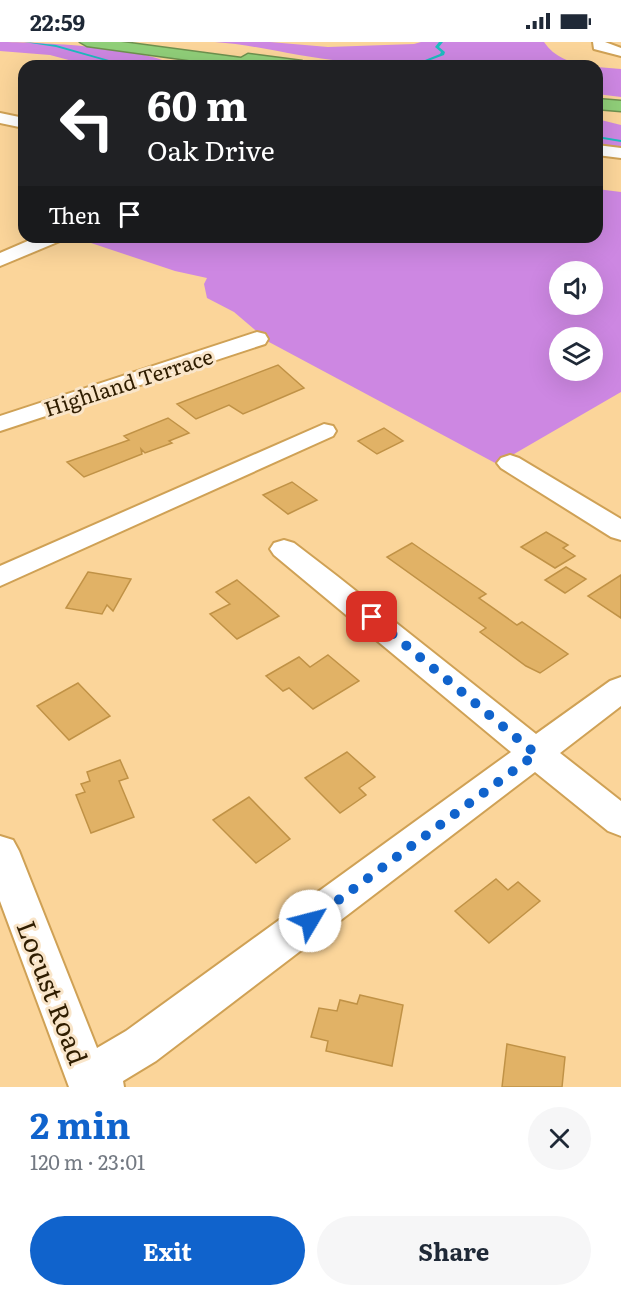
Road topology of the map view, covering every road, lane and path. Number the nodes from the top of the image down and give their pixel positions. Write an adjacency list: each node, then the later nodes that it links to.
1 (87, 42): 5 (highway)
2 (121, 42): 6 (highway)
3 (599, 42): 4 (street)
4 (621, 52)
5 (223, 60)
6 (257, 60)
7 (603, 104): 8 (highway)
8 (621, 106)
9 (603, 109): 10 (highway)
10 (621, 111)
11 (0, 118): 12 (street)
12 (18, 122)
13 (603, 151): 14 (street)
14 (621, 153)
15 (40, 243): 16 (street)
16 (0, 260)
17 (257, 339): 18 (street, Highland Terrace)
18 (0, 424)
19 (324, 430): 23 (street)
20 (510, 463): 21 (street)
21 (621, 531)
22 (284, 549): 25 (street)
23 (0, 577)
24 (621, 689): 25 (street)
25 (536, 754): 26 (street); 28 (street)
26 (621, 820)
27 (0, 851): 28 (street, Locust Road)
28 (93, 1084)

